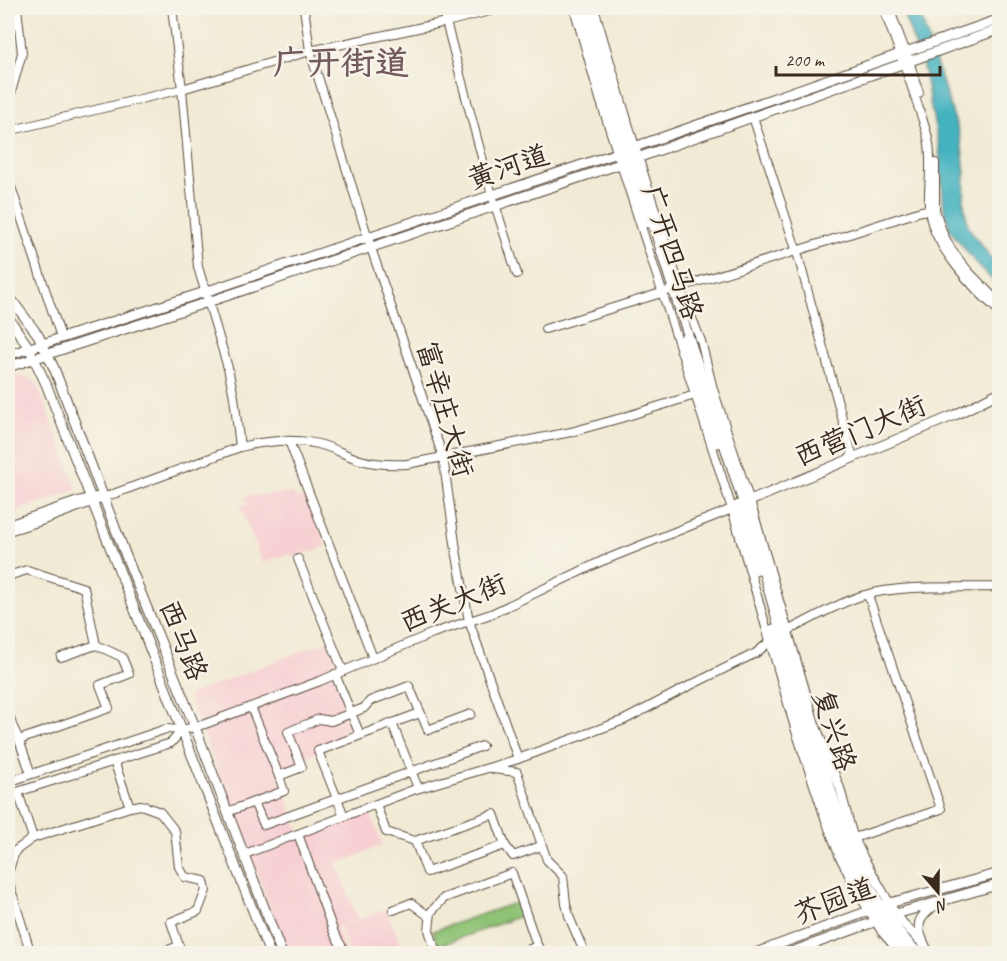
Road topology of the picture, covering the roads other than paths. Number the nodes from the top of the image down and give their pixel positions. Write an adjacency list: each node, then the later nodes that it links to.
1 (17, 8): 19 (street)
2 (172, 8): 18 (street)
3 (304, 8): 16 (street, 富辛庄大街)
4 (445, 8): 13 (street)
5 (502, 8): 13 (street)
6 (574, 8): 22 (street, 广开四马路)
7 (581, 8): 22 (main road, 广开四马路)
8 (588, 8): 22 (main road, 广开四马路)
9 (594, 8): 22 (street)
10 (883, 8): 17 (street)
11 (889, 8): 17 (street)
12 (999, 19): 15 (main road, 黄河道)
13 (446, 22): 16 (street); 25 (street)
14 (999, 29): 15 (main road, 黄河道)
15 (936, 47): 17 (main road, 黄河道)
16 (310, 51): 18 (street); 28 (street, 富辛庄大街)
17 (908, 57): 20 (main road, 黄河道); 22 (main road, 黄河道); 27 (street)
18 (182, 89): 21 (street); 33 (street)
19 (8, 103)
20 (753, 117): 23 (main road, 黄河道); 30 (street)
21 (8, 131)
22 (626, 150): 23 (main road, 广开四马路); 25 (main road, 黄河道)
23 (630, 161): 26 (main road, 黄河道); 32 (main road, 广开四马路)
24 (8, 178): 40 (street)
25 (492, 195): 26 (street); 28 (main road, 黄河道)
26 (495, 205): 29 (main road, 黄河道); 31 (street)
27 (932, 210): 30 (street); 36 (street); 37 (street)
28 (368, 237): 29 (street, 富辛庄大街); 33 (main road, 黄河道)
29 (371, 248): 35 (main road, 黄河道); 51 (street, 富辛庄大街)
30 (797, 252): 32 (street); 52 (street)
31 (517, 274)
32 (671, 290): 39 (street); 47 (main road, 广开四马路); 47 (street)
33 (206, 292): 35 (street); 40 (main road, 黄河道)
34 (8, 296): 41 (main road, 西马路)
35 (208, 302): 43 (main road, 黄河道); 50 (street)
36 (999, 304)
37 (999, 312)
38 (8, 317): 42 (main road, 西马路)
39 (545, 329)
40 (61, 338): 41 (main road, 黄河道)
41 (43, 344): 42 (main road, 黄河道); 43 (main road, 西马路)
42 (29, 348): 44 (main road, 黄河道); 45 (main road, 西马路)
43 (48, 354): 45 (main road, 黄河道); 53 (main road, 西马路)
44 (8, 355)
45 (34, 358): 46 (main road, 黄河道); 54 (main road, 西马路)
46 (8, 367)
47 (704, 392): 51 (street); 55 (main road, 广开四马路)
48 (999, 392): 52 (main road, 西营门大街)
49 (289, 441): 50 (street); 51 (street); 66 (street)
50 (240, 447): 53 (street)
51 (443, 457): 62 (street, 富辛庄大街)
52 (854, 458): 55 (main road, 西营门大街)
53 (104, 496): 54 (street); 74 (main road, 西马路)
54 (91, 500): 56 (street); 57 (street); 75 (main road, 西马路)
55 (741, 505): 62 (street, 西关大街); 63 (street); 63 (main road, 复兴路); 63 (street)
56 (8, 525)
57 (8, 531)
58 (298, 560): 67 (street)
59 (8, 576): 64 (street)
60 (999, 587): 61 (street)
61 (868, 595): 63 (street); 98 (street)
62 (469, 621): 66 (street, 西关大街); 79 (street, 富辛庄大街)
63 (779, 636): 79 (street); 96 (main road, 复兴路); 98 (street); 103 (street); 109 (main road, 复兴路)
64 (96, 645): 65 (street); 77 (street)
65 (61, 657)
66 (373, 658): 67 (street, 西关大街)
67 (339, 673): 68 (street, 西关大街); 70 (street)
68 (251, 707): 74 (street, 西关大街); 84 (street)
69 (8, 712): 77 (street)
70 (352, 713): 71 (street); 76 (street); 84 (street)
71 (420, 713): 72 (street); 73 (street)
72 (471, 714)
73 (392, 723): 76 (street); 82 (street)
74 (195, 727): 75 (street, 西关大街); 93 (main road, 西马路)
75 (182, 730): 80 (street); 83 (street); 117 (main road, 西马路)
76 (360, 735): 89 (street)
77 (19, 740): 83 (street)
78 (482, 746): 82 (street)
79 (518, 759): 81 (street)
80 (114, 761): 87 (street); 92 (street)
81 (490, 768): 86 (street); 101 (street)
82 (411, 771): 86 (street); 89 (street)
83 (31, 774): 85 (street)
84 (279, 776): 90 (street)
85 (8, 782)
86 (418, 788): 91 (street)
87 (18, 792): 88 (street); 97 (street)
88 (8, 795)
89 (337, 798): 90 (street); 94 (street)
90 (254, 802): 93 (street)
91 (376, 804): 94 (street); 99 (street)
92 (130, 807): 97 (street); 116 (street)
93 (228, 812): 102 (main road, 西马路)
94 (344, 816): 95 (street)
95 (298, 834): 102 (street); 119 (street)
96 (839, 835): 103 (main road); 109 (main road, 复兴路)
97 (33, 838): 104 (street)
98 (854, 838): 109 (street)
99 (415, 841): 100 (street); 100 (street)
100 (505, 845): 101 (street)
101 (541, 846): 122 (street)
102 (245, 854): 118 (main road, 西马路)
103 (840, 857): 109 (street)
104 (8, 873)
105 (999, 873): 109 (main road, 芥园道)
106 (8, 880): 115 (street)
107 (999, 885): 108 (main road, 芥园道)
108 (943, 900): 112 (main road, 芥园道); 114 (main road)
109 (878, 907): 112 (main road, 复兴路); 112 (street); 123 (main road, 芥园道)
110 (393, 910): 111 (street)
111 (430, 916): 113 (street); 120 (street)
112 (885, 918): 114 (main road, 复兴路); 124 (main road, 芥园道); 125 (street); 126 (main road, 复兴路)
113 (539, 950): 121 (street)
114 (922, 950): 127 (street)
115 (31, 954)
116 (157, 954)
117 (270, 954)
118 (282, 954)
119 (346, 954)
120 (440, 954)
121 (516, 954)
122 (585, 954)
123 (753, 954)
124 (786, 954)
125 (901, 954)
126 (909, 954)
127 (932, 954)

